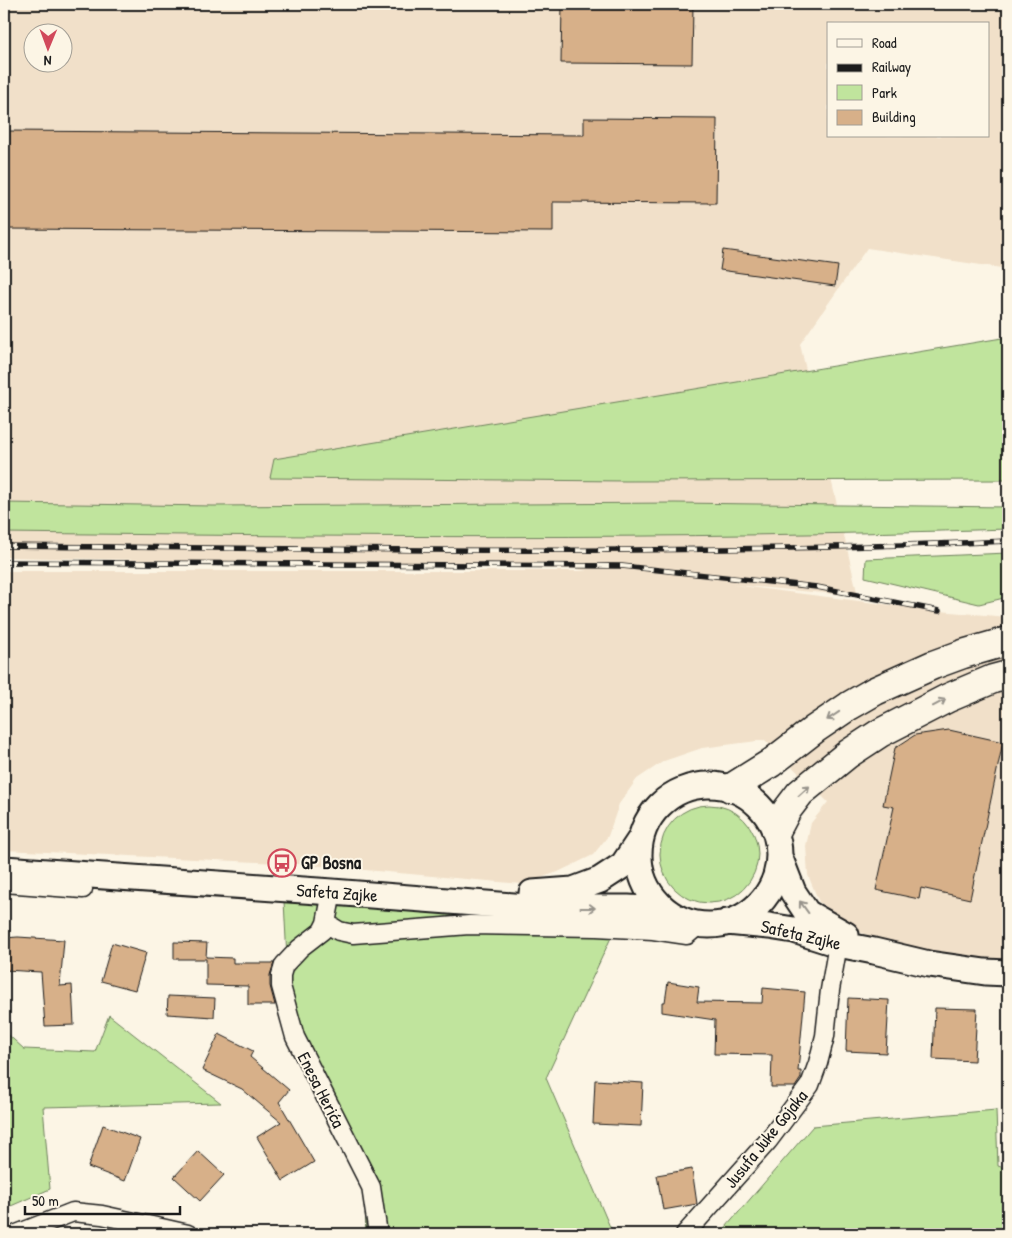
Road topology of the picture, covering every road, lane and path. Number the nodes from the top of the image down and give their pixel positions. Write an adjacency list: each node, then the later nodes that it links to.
1 (1008, 641): 3 (highway, one-way to 3)
2 (1008, 675): 5 (highway, one-way to 2)
3 (732, 788): 4 (main road, Safeta Zajke); 5 (main road, Safeta Zajke)
4 (641, 838): 6 (main road, Safeta Zajke); 11 (main road, Safeta Zajke)
5 (778, 843): 12 (main road, Safeta Zajke); 16 (main road, Safeta Zajke, one-way to 5)
6 (4, 856)
7 (4, 869): 10 (main road, Safeta Zajke)
8 (4, 883): 9 (street)
9 (83, 889)
10 (332, 892): 11 (main road, Safeta Zajke, one-way to 11); 13 (street)
11 (670, 913): 14 (main road, Safeta Zajke)
12 (727, 922): 14 (main road, Safeta Zajke); 15 (main road, Safeta Zajke)
13 (326, 923): 14 (street); 20 (street, Enesa Herića)
14 (700, 924)
15 (838, 944): 16 (main road, Safeta Zajke); 21 (street, Jusufa Juke Gojaka)
16 (874, 950): 17 (main road, Safeta Zajke)
17 (1008, 973)
18 (17, 1234): 19 (street)
19 (188, 1234)
20 (377, 1234)
21 (685, 1234)

